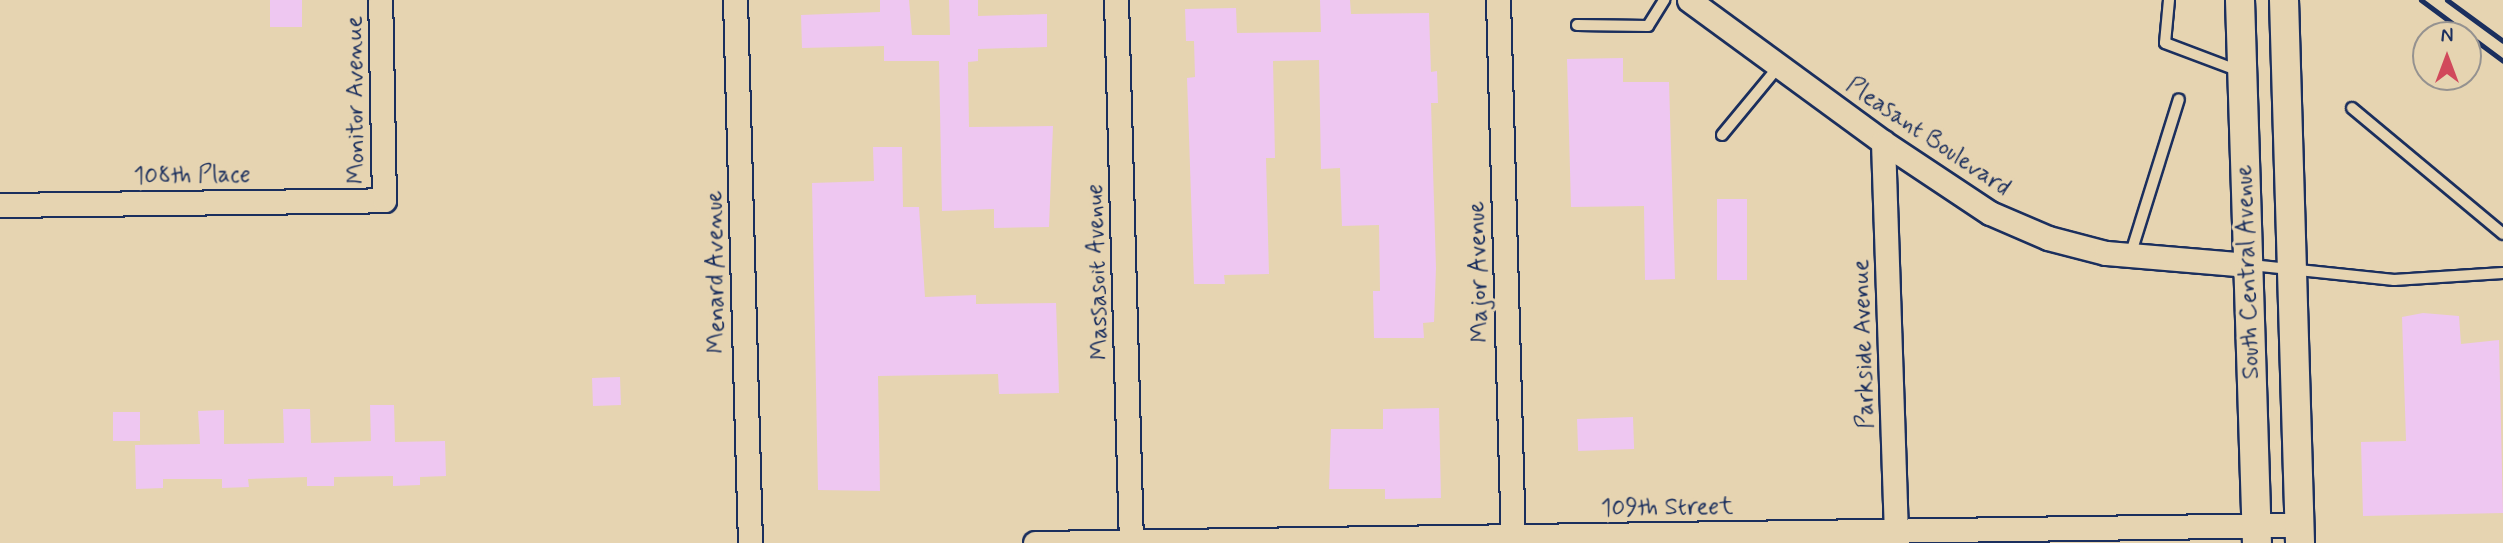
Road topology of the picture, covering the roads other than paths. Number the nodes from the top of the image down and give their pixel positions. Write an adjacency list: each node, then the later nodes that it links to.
1 (380, 0): 17 (street, Monitor Avenue)
2 (736, 0): 30 (street, Menard Avenue)
3 (1116, 0): 29 (street, Massasoit Avenue)
4 (1498, 0): 28 (street, Major Avenue)
5 (1664, 0): 10 (lane)
6 (1689, 0): 11 (street, Pleasant Boulevard)
7 (2169, 0): 12 (lane)
8 (2240, 0): 12 (street, South Central Avenue)
9 (2284, 0): 22 (street, South Central Avenue)
10 (1577, 24)
11 (1779, 66): 15 (lane); 16 (street, Pleasant Boulevard)
12 (2242, 72): 21 (street, South Central Avenue)
13 (2179, 99): 20 (lane)
14 (2352, 108): 19 (lane)
15 (1722, 135)
16 (1884, 142): 20 (street, Pleasant Boulevard); 27 (street, Parkside Avenue)
17 (384, 200): 18 (street, 108th Place)
18 (0, 205)
19 (2503, 234)
20 (2130, 256): 21 (street, Pleasant Boulevard)
21 (2248, 265): 22 (lane); 24 (street, South Central Avenue)
22 (2292, 271): 23 (lane); 25 (street, South Central Avenue)
23 (2503, 273)
24 (2256, 534): 25 (street, 109th Street); 26 (street, 109th Street)
25 (2300, 534)
26 (2119, 536): 27 (street, 109th Street)
27 (1896, 537): 28 (street, 109th Street)
28 (1512, 540): 29 (street, 109th Street)
29 (1131, 542): 31 (street, 109th Street)
30 (750, 543)
31 (1035, 543)

